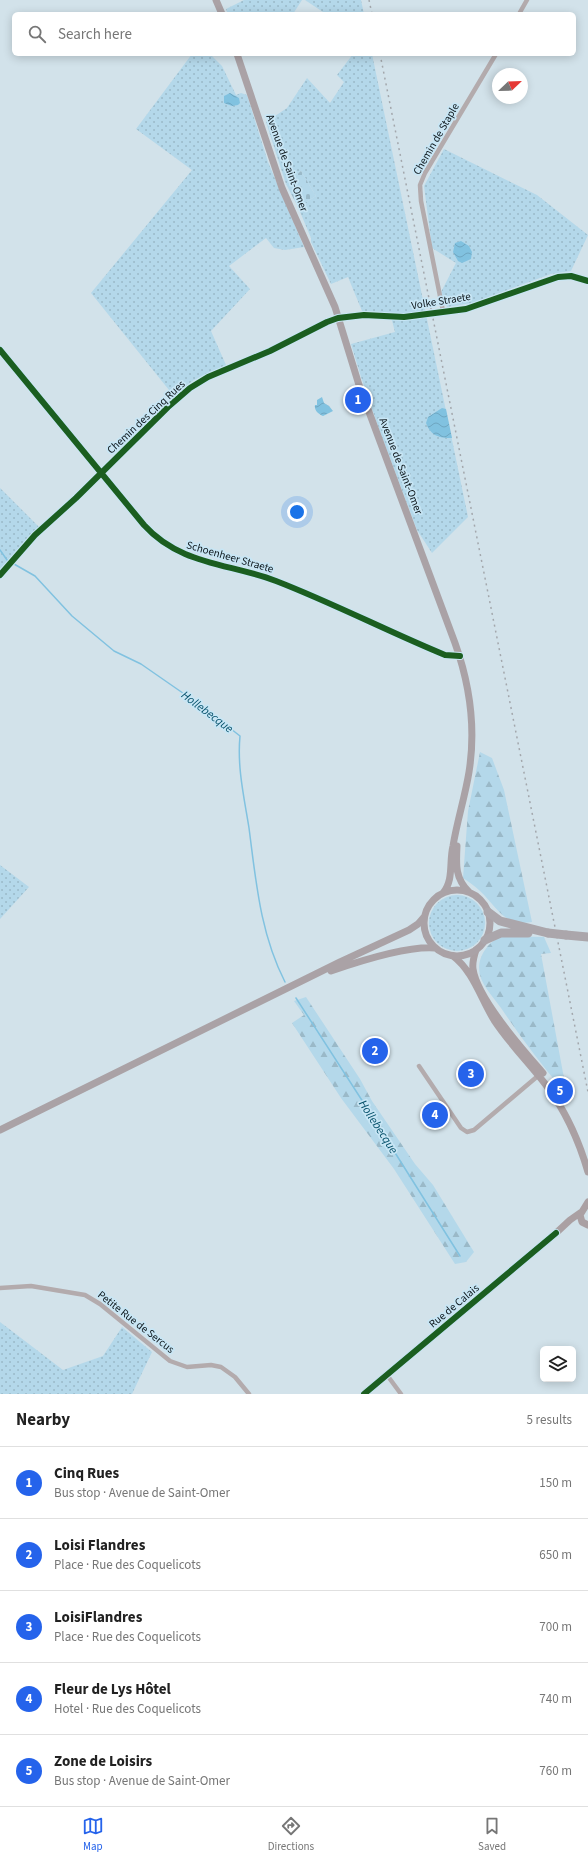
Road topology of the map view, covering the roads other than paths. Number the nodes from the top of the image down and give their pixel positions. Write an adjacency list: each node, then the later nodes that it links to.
1 (216, 0): 3 (main road)
2 (527, 0): 4 (street)
3 (221, 12)
4 (520, 12)
5 (238, 56): 9 (main road, Avenue de Saint-Omer)
6 (495, 56): 8 (street, Chemin de Staple)
7 (588, 281): 8 (street, Volke Straete)
8 (443, 311): 9 (street, Volke Straete)
9 (338, 318): 11 (street, Chemin des Cinq Rues); 13 (main road, Avenue de Saint-Omer)
10 (0, 350): 11 (street, Schoenheer Straete)
11 (101, 473): 12 (street, Chemin des Cinq Rues); 13 (street, Schoenheer Straete)
12 (0, 576)
13 (460, 656): 14 (main road, Avenue de Saint-Omer)
14 (458, 826): 15 (main road, Avenue de Saint-Omer); 16 (main road, Avenue de Saint-Omer)
15 (444, 893): 16 (main road); 18 (main road)
16 (470, 893): 17 (main road)
17 (488, 912): 19 (highway); 21 (main road)
18 (424, 917): 22 (main road); 25 (main road)
19 (548, 933): 20 (highway, bridge); 21 (highway)
20 (588, 937)
21 (485, 940): 23 (main road)
22 (435, 948): 24 (main road); 25 (main road)
23 (476, 950): 24 (main road); 27 (main road)
24 (453, 956): 27 (main road)
25 (306, 980): 28 (main road)
26 (419, 1066): 27 (street)
27 (540, 1074): 29 (main road); 30 (main road)
28 (0, 1130)
29 (588, 1160)
30 (588, 1172)
31 (585, 1207): 32 (main road); 33 (main road, Rue de Calais)
32 (585, 1224): 33 (main road, Rue de Calais)
33 (556, 1233): 35 (main road, Rue de Calais)
34 (0, 1288): 36 (street, Petite Rue de Sercus)
35 (387, 1375): 37 (main road, Rue de Calais); 38 (street)
36 (249, 1394)
37 (364, 1394)
38 (401, 1394)

